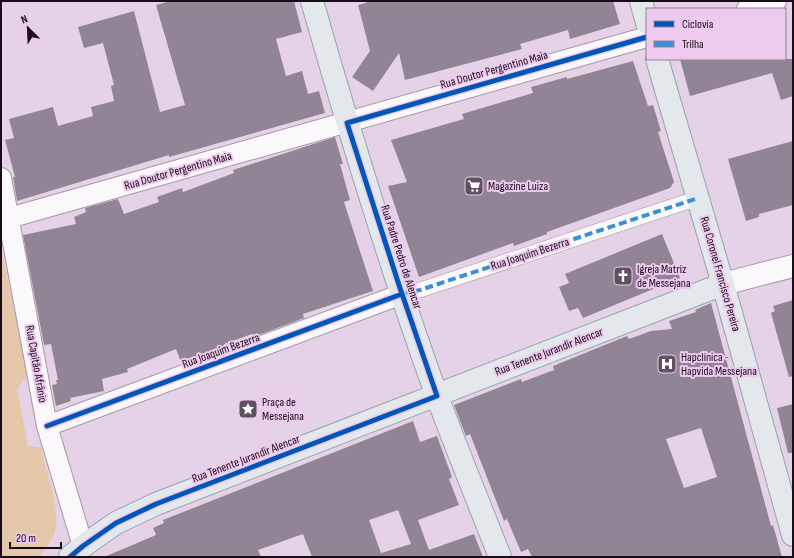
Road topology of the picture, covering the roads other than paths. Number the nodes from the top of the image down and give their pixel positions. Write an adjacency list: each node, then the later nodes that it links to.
1 (312, 1): 8 (main road, Rua Padre Pedro de Alencar)
2 (641, 1): 5 (main road)
3 (776, 1): 4 (street)
4 (751, 8)
5 (646, 19)
6 (646, 37): 8 (street, Rua Doutor Pergentino Maia)
7 (658, 60): 10 (main road, Rua Coronel Francisco Pereira)
8 (347, 123): 11 (street, Rua Doutor Pergentino Maia); 14 (main road, Rua Padre Pedro de Alencar)
9 (1, 178): 11 (street, Rua Capitão Afrânio)
10 (698, 198): 13 (main road, Rua Coronel Francisco Pereira); 14 (street, Rua Joaquim Bezerra)
11 (9, 218): 16 (street, Rua Capitão Afrânio)
12 (793, 266): 13 (street)
13 (723, 284): 15 (main road, Rua Tenente Jurandir Alencar); 17 (main road, Rua Coronel Francisco Pereira)
14 (402, 294): 15 (main road, Rua Padre Pedro de Alencar); 16 (street, Rua Joaquim Bezerra)
15 (437, 396): 18 (main road, Rua Tenente Jurandir Alencar); 19 (main road, Rua Padre Pedro de Alencar)
16 (48, 426): 18 (street, Rua Capitão Afrânio)
17 (793, 535)
18 (77, 552)
19 (500, 557)

